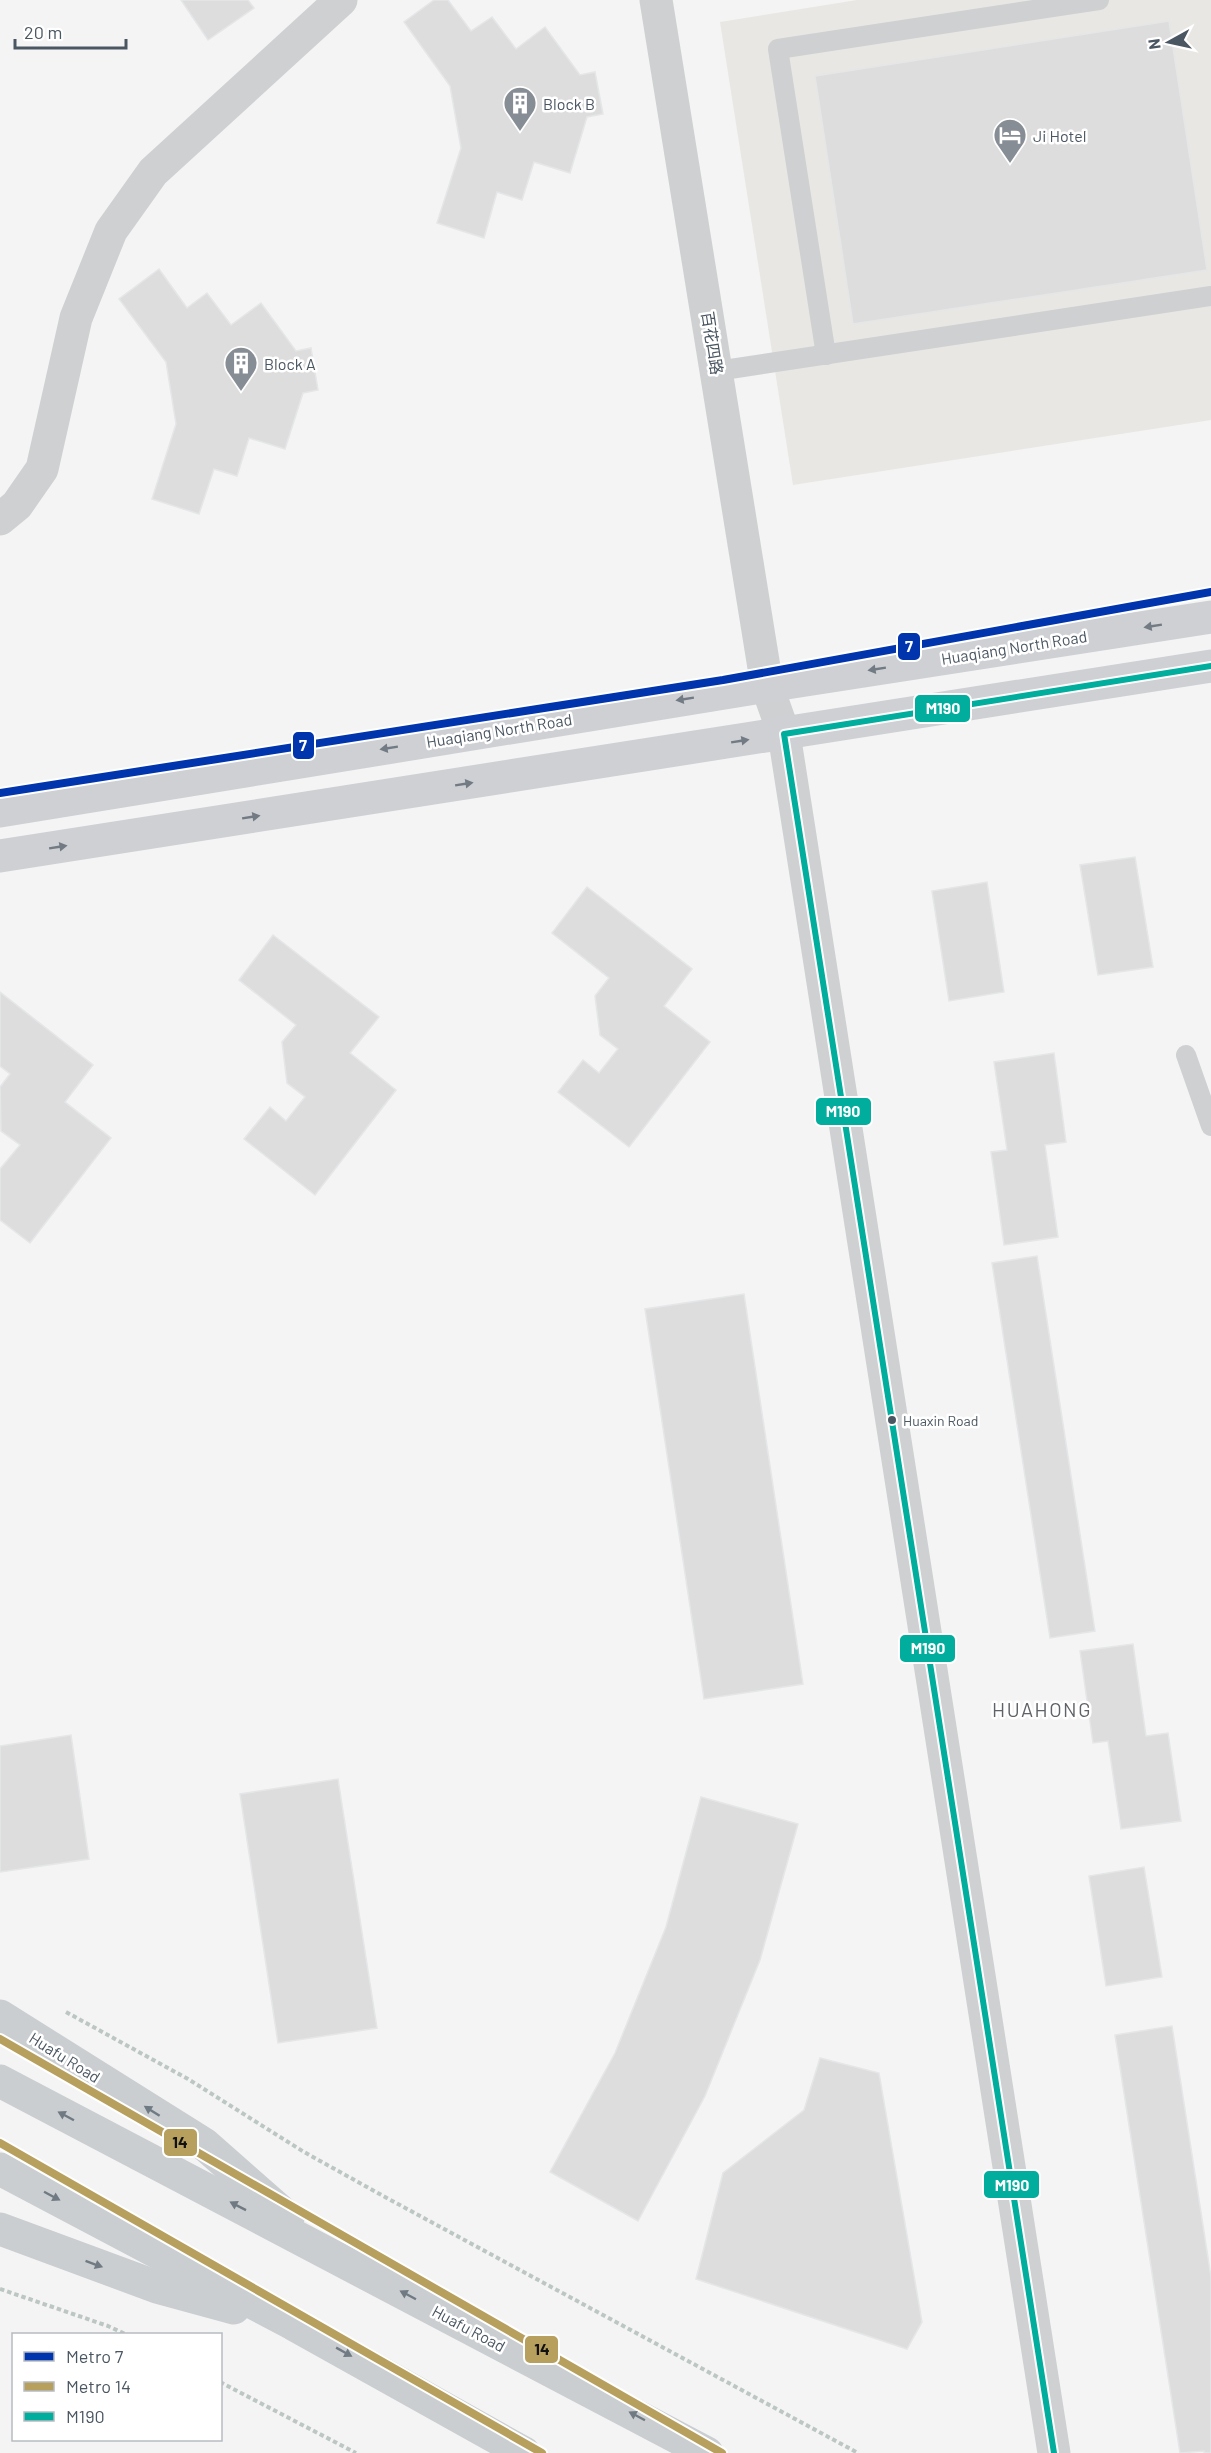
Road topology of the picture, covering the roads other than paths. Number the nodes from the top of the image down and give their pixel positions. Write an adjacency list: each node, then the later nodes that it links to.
1 (341, 0): 7 (street)
2 (659, 0): 6 (street, 百花四路)
3 (1099, 0): 5 (lane)
4 (1211, 296): 5 (lane)
5 (826, 355): 6 (lane)
6 (717, 371): 10 (street, 百花四路)
7 (0, 519)
8 (1211, 617): 10 (main road, Huaqiang North Road, one-way to 10)
9 (1211, 666): 11 (main road)
10 (767, 686): 11 (street); 12 (main road, Huaqiang North Road, one-way to 12)
11 (784, 734): 13 (main road, one-way to 11); 24 (street)
12 (0, 811)
13 (0, 855)
14 (1186, 1055): 15 (lane)
15 (1211, 1126)
16 (0, 2016): 20 (main road, Huafu Road, one-way to 16)
17 (0, 2081): 20 (main road, Huafu Road, one-way to 17)
18 (0, 2169): 21 (main road, one-way to 21)
19 (0, 2229): 21 (main road, one-way to 21)
20 (328, 2253): 23 (main road, Huafu Road, one-way to 20)
21 (293, 2324): 22 (main road, one-way to 22)
22 (524, 2453)
23 (707, 2453)
24 (1054, 2453)

